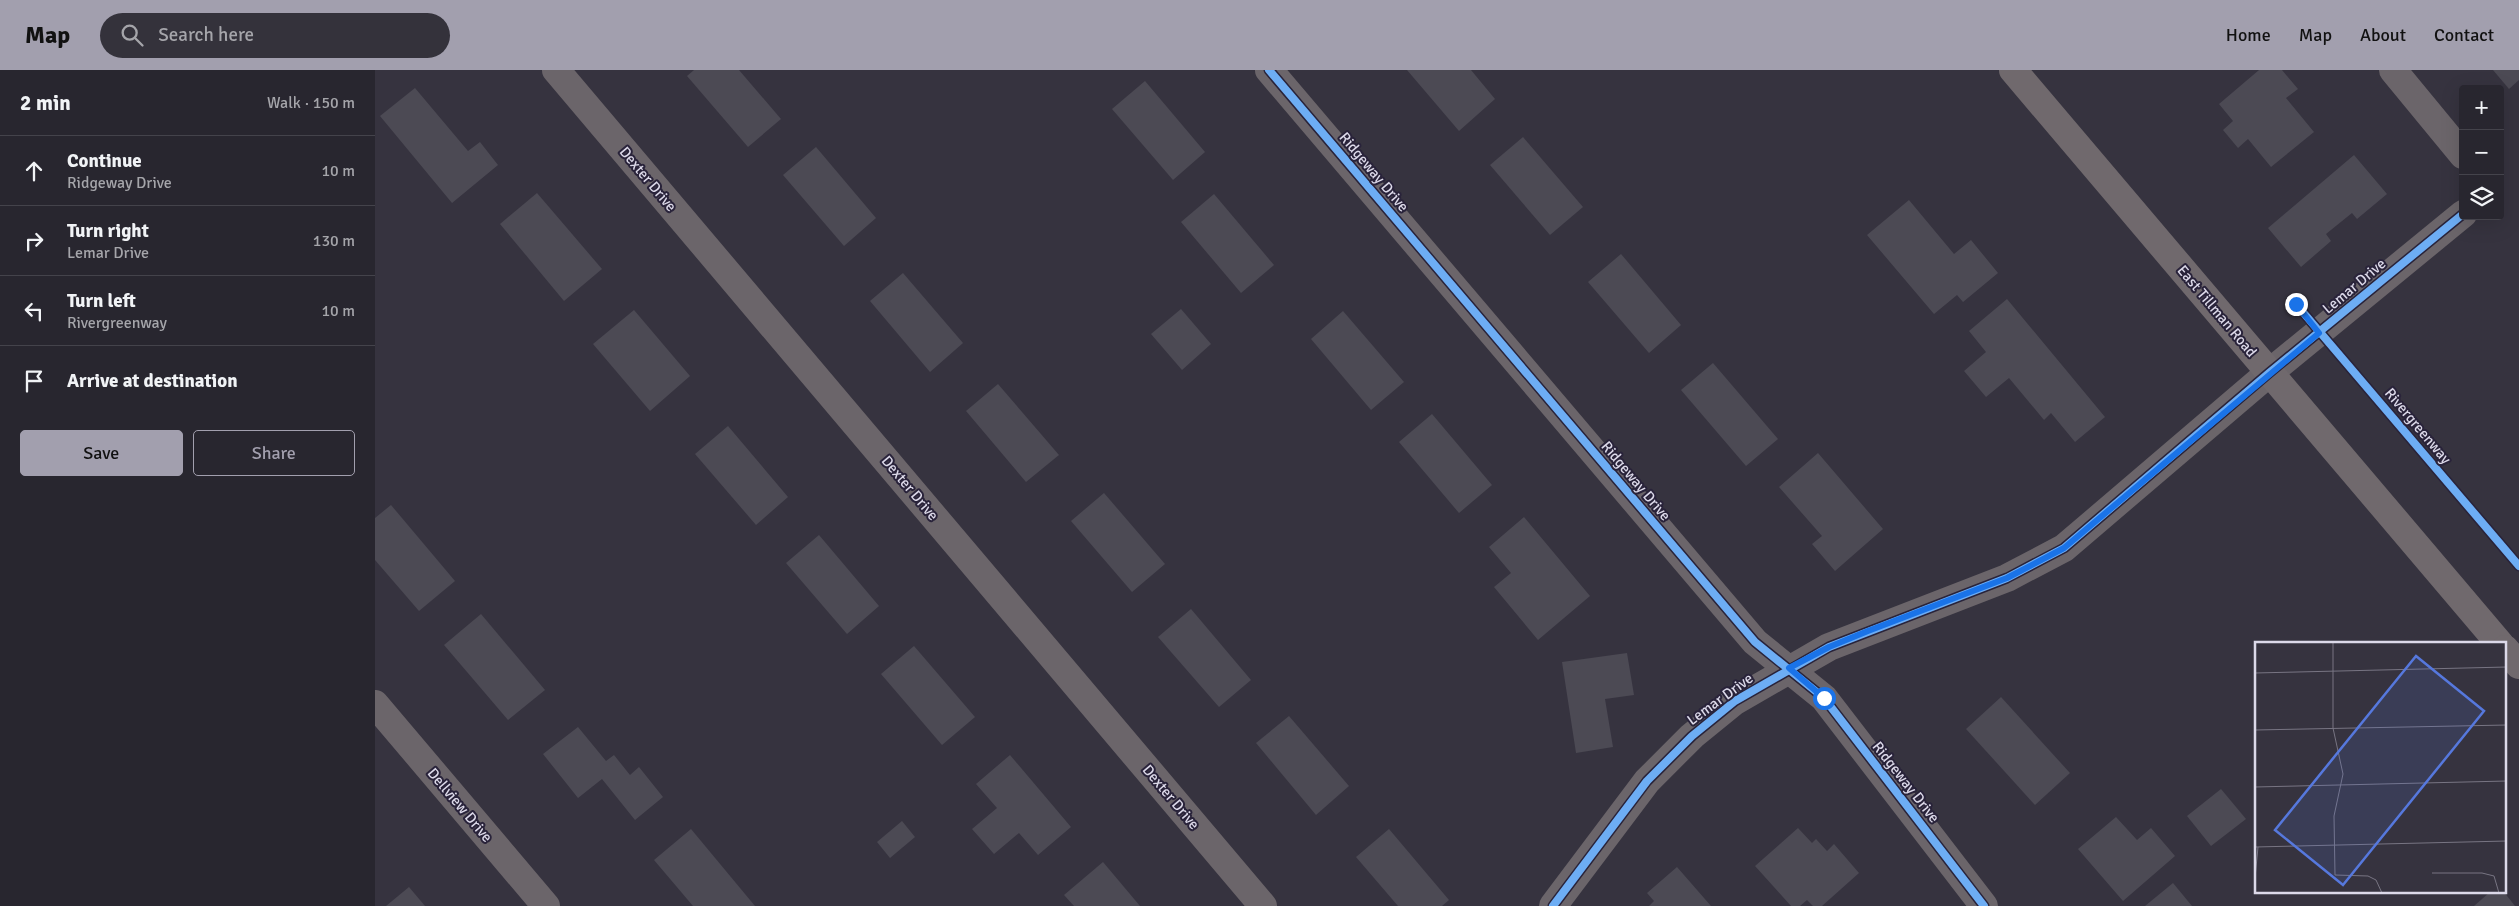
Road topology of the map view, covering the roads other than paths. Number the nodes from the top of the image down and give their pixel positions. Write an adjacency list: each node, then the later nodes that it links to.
1 (557, 70): 14 (street, Dexter Drive)
2 (1269, 70): 11 (street, Ridgeway Drive)
3 (2013, 70): 7 (main road, East Tillman Road)
4 (2393, 70): 5 (street)
5 (2459, 150)
6 (2459, 217): 7 (street, Lemar Drive)
7 (2269, 373): 8 (main road, East Tillman Road); 11 (street, Lemar Drive)
8 (2498, 642)
9 (2507, 651): 10 (main road)
10 (2519, 665)
11 (1789, 668): 15 (street, Lemar Drive); 16 (street, Ridgeway Drive)
12 (375, 704): 13 (street, Dellview Drive)
13 (546, 906)
14 (1263, 906)
15 (1553, 906)
16 (1984, 906)

